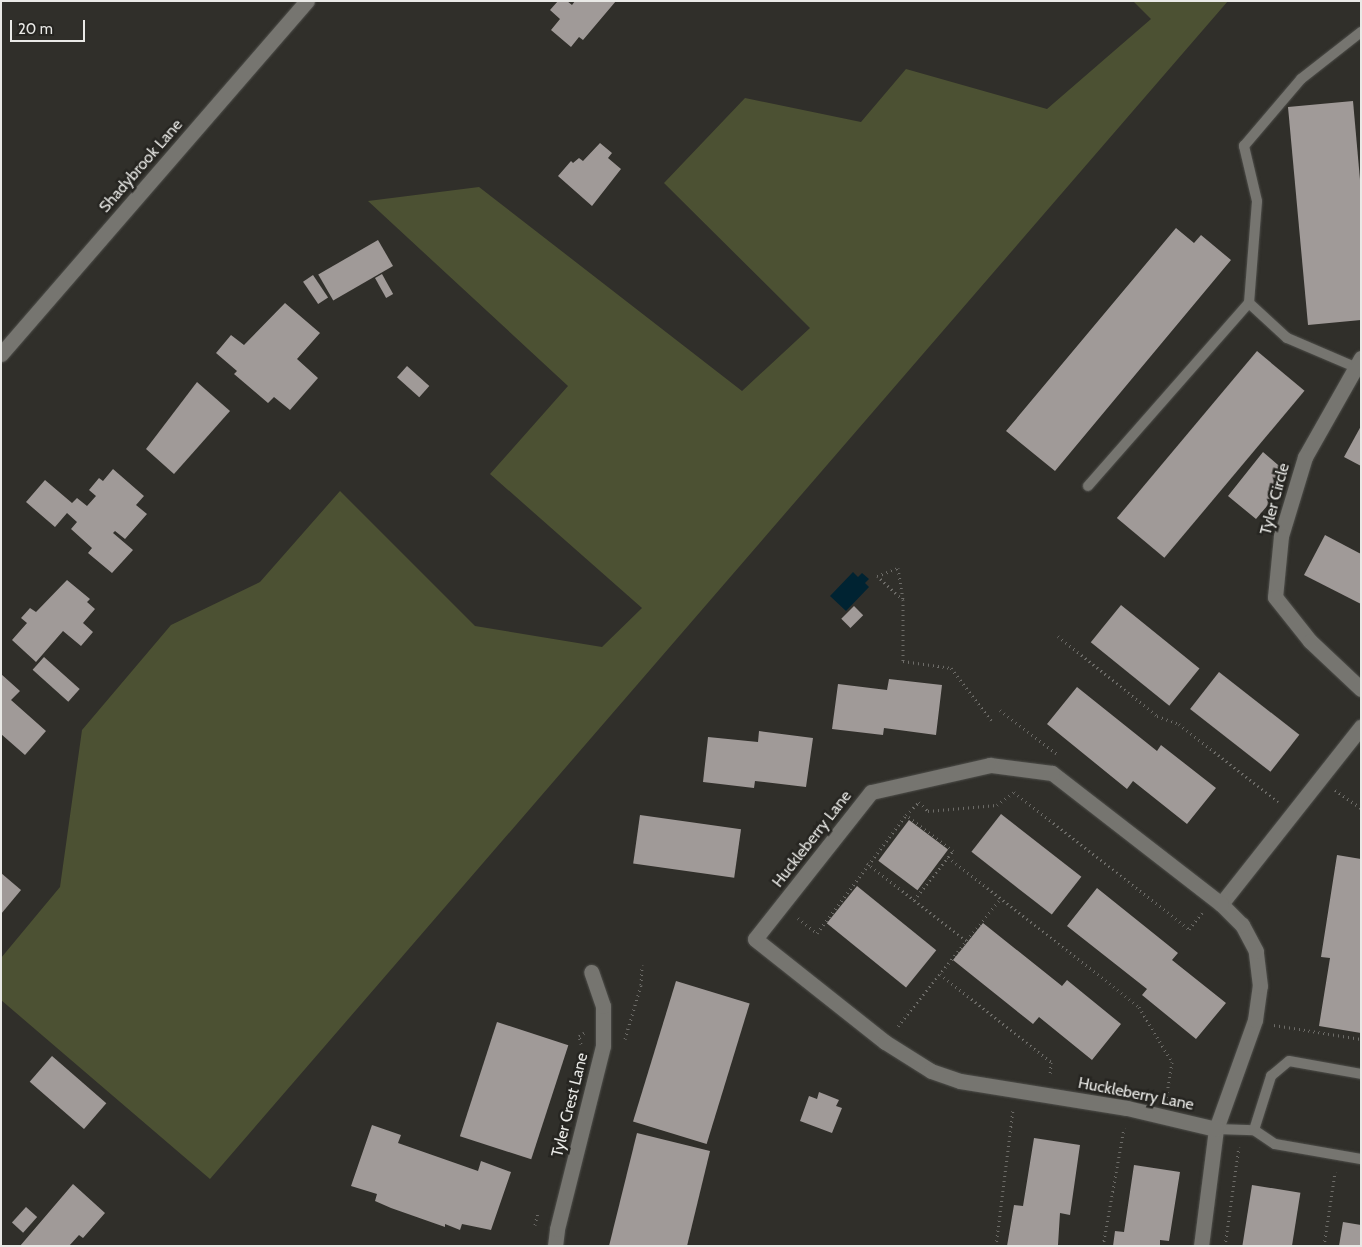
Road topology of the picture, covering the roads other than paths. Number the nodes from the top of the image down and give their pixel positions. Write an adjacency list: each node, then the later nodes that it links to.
1 (307, 1): 4 (street, Shadybrook Lane)
2 (1361, 32): 3 (lane)
3 (1249, 303): 5 (lane); 6 (lane)
4 (1, 354)
5 (1358, 363): 7 (street, Tyler Circle)
6 (1088, 486)
7 (1361, 689)
8 (1361, 728): 9 (street)
9 (1217, 901): 12 (street, Huckleberry Lane); 12 (street, Huckleberry Lane)
10 (591, 972): 15 (street, Tyler Crest Lane)
11 (1361, 1074): 13 (lane)
12 (1216, 1129): 13 (lane); 16 (street, Huckleberry Lane)
13 (1254, 1130): 14 (lane)
14 (1361, 1159)
15 (556, 1246)
16 (1201, 1246)

